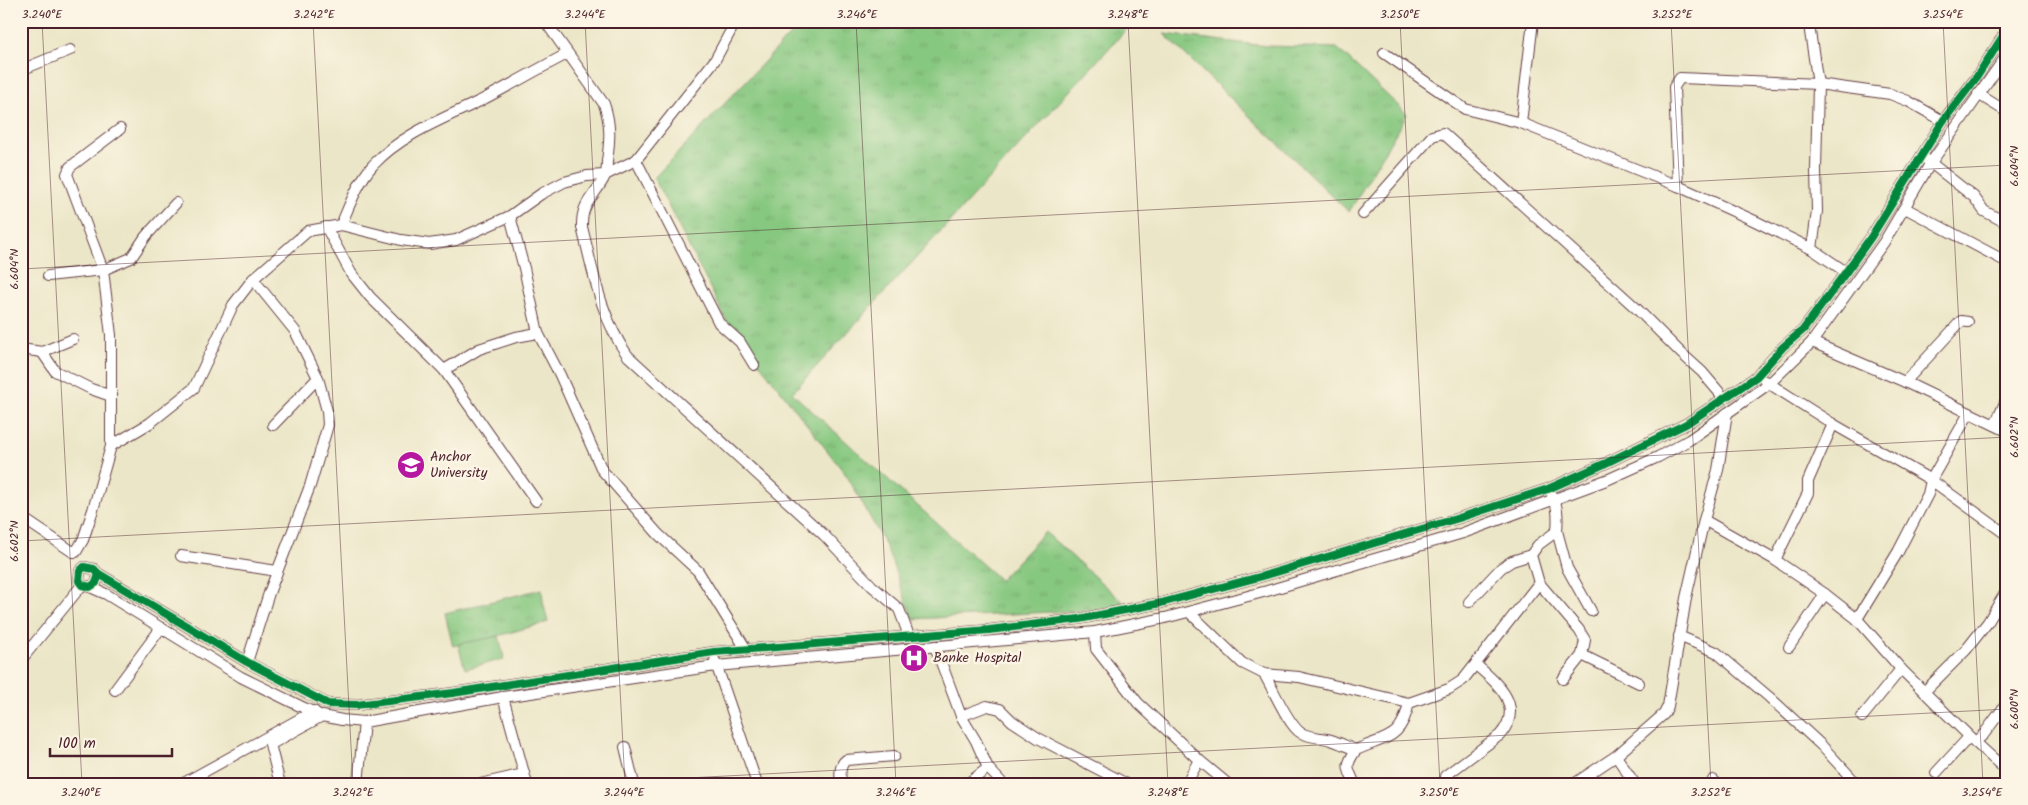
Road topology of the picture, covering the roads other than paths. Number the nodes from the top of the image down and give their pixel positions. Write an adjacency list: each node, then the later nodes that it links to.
1 (545, 21): 8 (street)
2 (736, 21): 19 (street)
3 (1533, 21): 16 (street)
4 (1812, 21): 12 (street)
5 (2007, 30): 11 (street)
6 (70, 50): 10 (street)
7 (1384, 53): 16 (street)
8 (566, 54): 21 (street); 28 (street)
9 (2007, 55): 13 (street)
10 (21, 70)
11 (1976, 78): 13 (street); 15 (street)
12 (1818, 84): 15 (street); 22 (street); 30 (street)
13 (1981, 91): 14 (street); 20 (street)
14 (2007, 112)
15 (1943, 121): 18 (street)
16 (1521, 123): 22 (street)
17 (120, 129): 32 (street)
18 (1921, 153): 20 (street); 33 (street)
19 (636, 160): 21 (street); 42 (street)
20 (1930, 164): 24 (street); 27 (street)
21 (605, 175): 26 (street); 83 (street)
22 (1678, 186): 30 (street)
23 (176, 203): 32 (street)
24 (1905, 208): 31 (street); 39 (street)
25 (1363, 214): 49 (street)
26 (510, 216): 28 (street); 37 (street)
27 (2007, 220)
28 (341, 225): 29 (street)
29 (326, 227): 35 (street); 43 (street)
30 (1812, 249): 33 (street)
31 (2007, 262)
32 (103, 270): 34 (street); 48 (street)
33 (1846, 272): 44 (street)
34 (48, 276)
35 (253, 279): 45 (street); 57 (street)
36 (1968, 322): 46 (street)
37 (538, 333): 43 (street); 87 (street)
38 (73, 339): 41 (street)
39 (1812, 342): 46 (street); 47 (street)
40 (21, 349): 41 (street)
41 (42, 352): 48 (street)
42 (754, 365)
43 (444, 370): 61 (street)
44 (1756, 376): 47 (street); 49 (street)
45 (318, 378): 54 (street); 71 (street)
46 (1905, 382): 51 (street)
47 (1770, 383): 52 (street); 53 (street)
48 (111, 396): 57 (street)
49 (1724, 398): 59 (street)
50 (2007, 398): 55 (street)
51 (1969, 412): 55 (street); 58 (street)
52 (1728, 414): 60 (street); 63 (street)
53 (1833, 424): 58 (street); 69 (street)
54 (273, 425)
55 (1995, 425): 56 (street)
56 (2007, 430)
57 (111, 446): 66 (street)
58 (1931, 480): 65 (street); 80 (street)
59 (1548, 489): 60 (street); 83 (street)
60 (1555, 499): 64 (street); 78 (street)
61 (536, 501)
62 (21, 517): 66 (street)
63 (1704, 520): 69 (street); 84 (street)
64 (1557, 531): 67 (street); 79 (street)
65 (2007, 534)
66 (76, 552): 70 (street)
67 (1530, 555): 73 (street); 77 (street)
68 (181, 556): 71 (street)
69 (1775, 560): 76 (street)
70 (84, 567): 72 (street); 74 (street)
71 (277, 571): 91 (street)
72 (99, 574): 74 (street); 91 (street)
73 (1539, 583): 89 (street); 92 (street)
74 (86, 586): 81 (street); 90 (street)
75 (2007, 590): 99 (street)
76 (1824, 594): 80 (street); 86 (street)
77 (1469, 602)
78 (1189, 612): 82 (street); 95 (street)
79 (1591, 612)
80 (1857, 619): 94 (street)
81 (161, 628): 98 (street); 103 (street)
82 (1095, 632): 85 (street); 113 (street)
83 (909, 636): 87 (street)
84 (1679, 636): 112 (street); 119 (street)
85 (935, 646): 93 (street); 104 (street)
86 (1789, 647)
87 (746, 649): 88 (street)
88 (714, 652): 91 (street); 93 (street)
89 (1582, 655): 96 (street); 97 (street)
90 (21, 660)
91 (247, 662)
92 (1476, 665): 101 (street); 117 (street)
93 (716, 666): 100 (street); 126 (street)
94 (1901, 669): 99 (street); 105 (street)
95 (1264, 674): 101 (street); 110 (street)
96 (1564, 679)
97 (1639, 683)
98 (115, 690)
99 (1925, 691): 107 (street)
100 (503, 697): 106 (street); 118 (street)
101 (1409, 703): 110 (street)
102 (2007, 703): 107 (street)
103 (318, 714): 106 (street); 108 (street); 120 (street)
104 (961, 716): 114 (street); 130 (street)
105 (1862, 717)
106 (364, 722): 123 (street)
107 (1972, 739): 115 (street); 116 (street)
108 (270, 744): 121 (street); 122 (street)
109 (624, 747): 125 (street)
110 (1356, 750): 133 (street)
111 (894, 756): 127 (street)
112 (1616, 756): 134 (street); 135 (street)
113 (1198, 760): 131 (street); 132 (street)
114 (988, 768): 128 (street); 129 (street)
115 (2007, 772)
116 (1936, 773)
117 (1445, 776)
118 (525, 779): 124 (street)
119 (1853, 782)
120 (182, 784)
121 (194, 784)
122 (280, 784)
123 (358, 784)
124 (480, 784)
125 (634, 784)
126 (757, 784)
127 (841, 784)
128 (967, 784)
129 (1003, 784)
130 (1127, 784)
131 (1186, 784)
132 (1228, 784)
133 (1355, 784)
134 (1574, 784)
135 (1635, 784)

